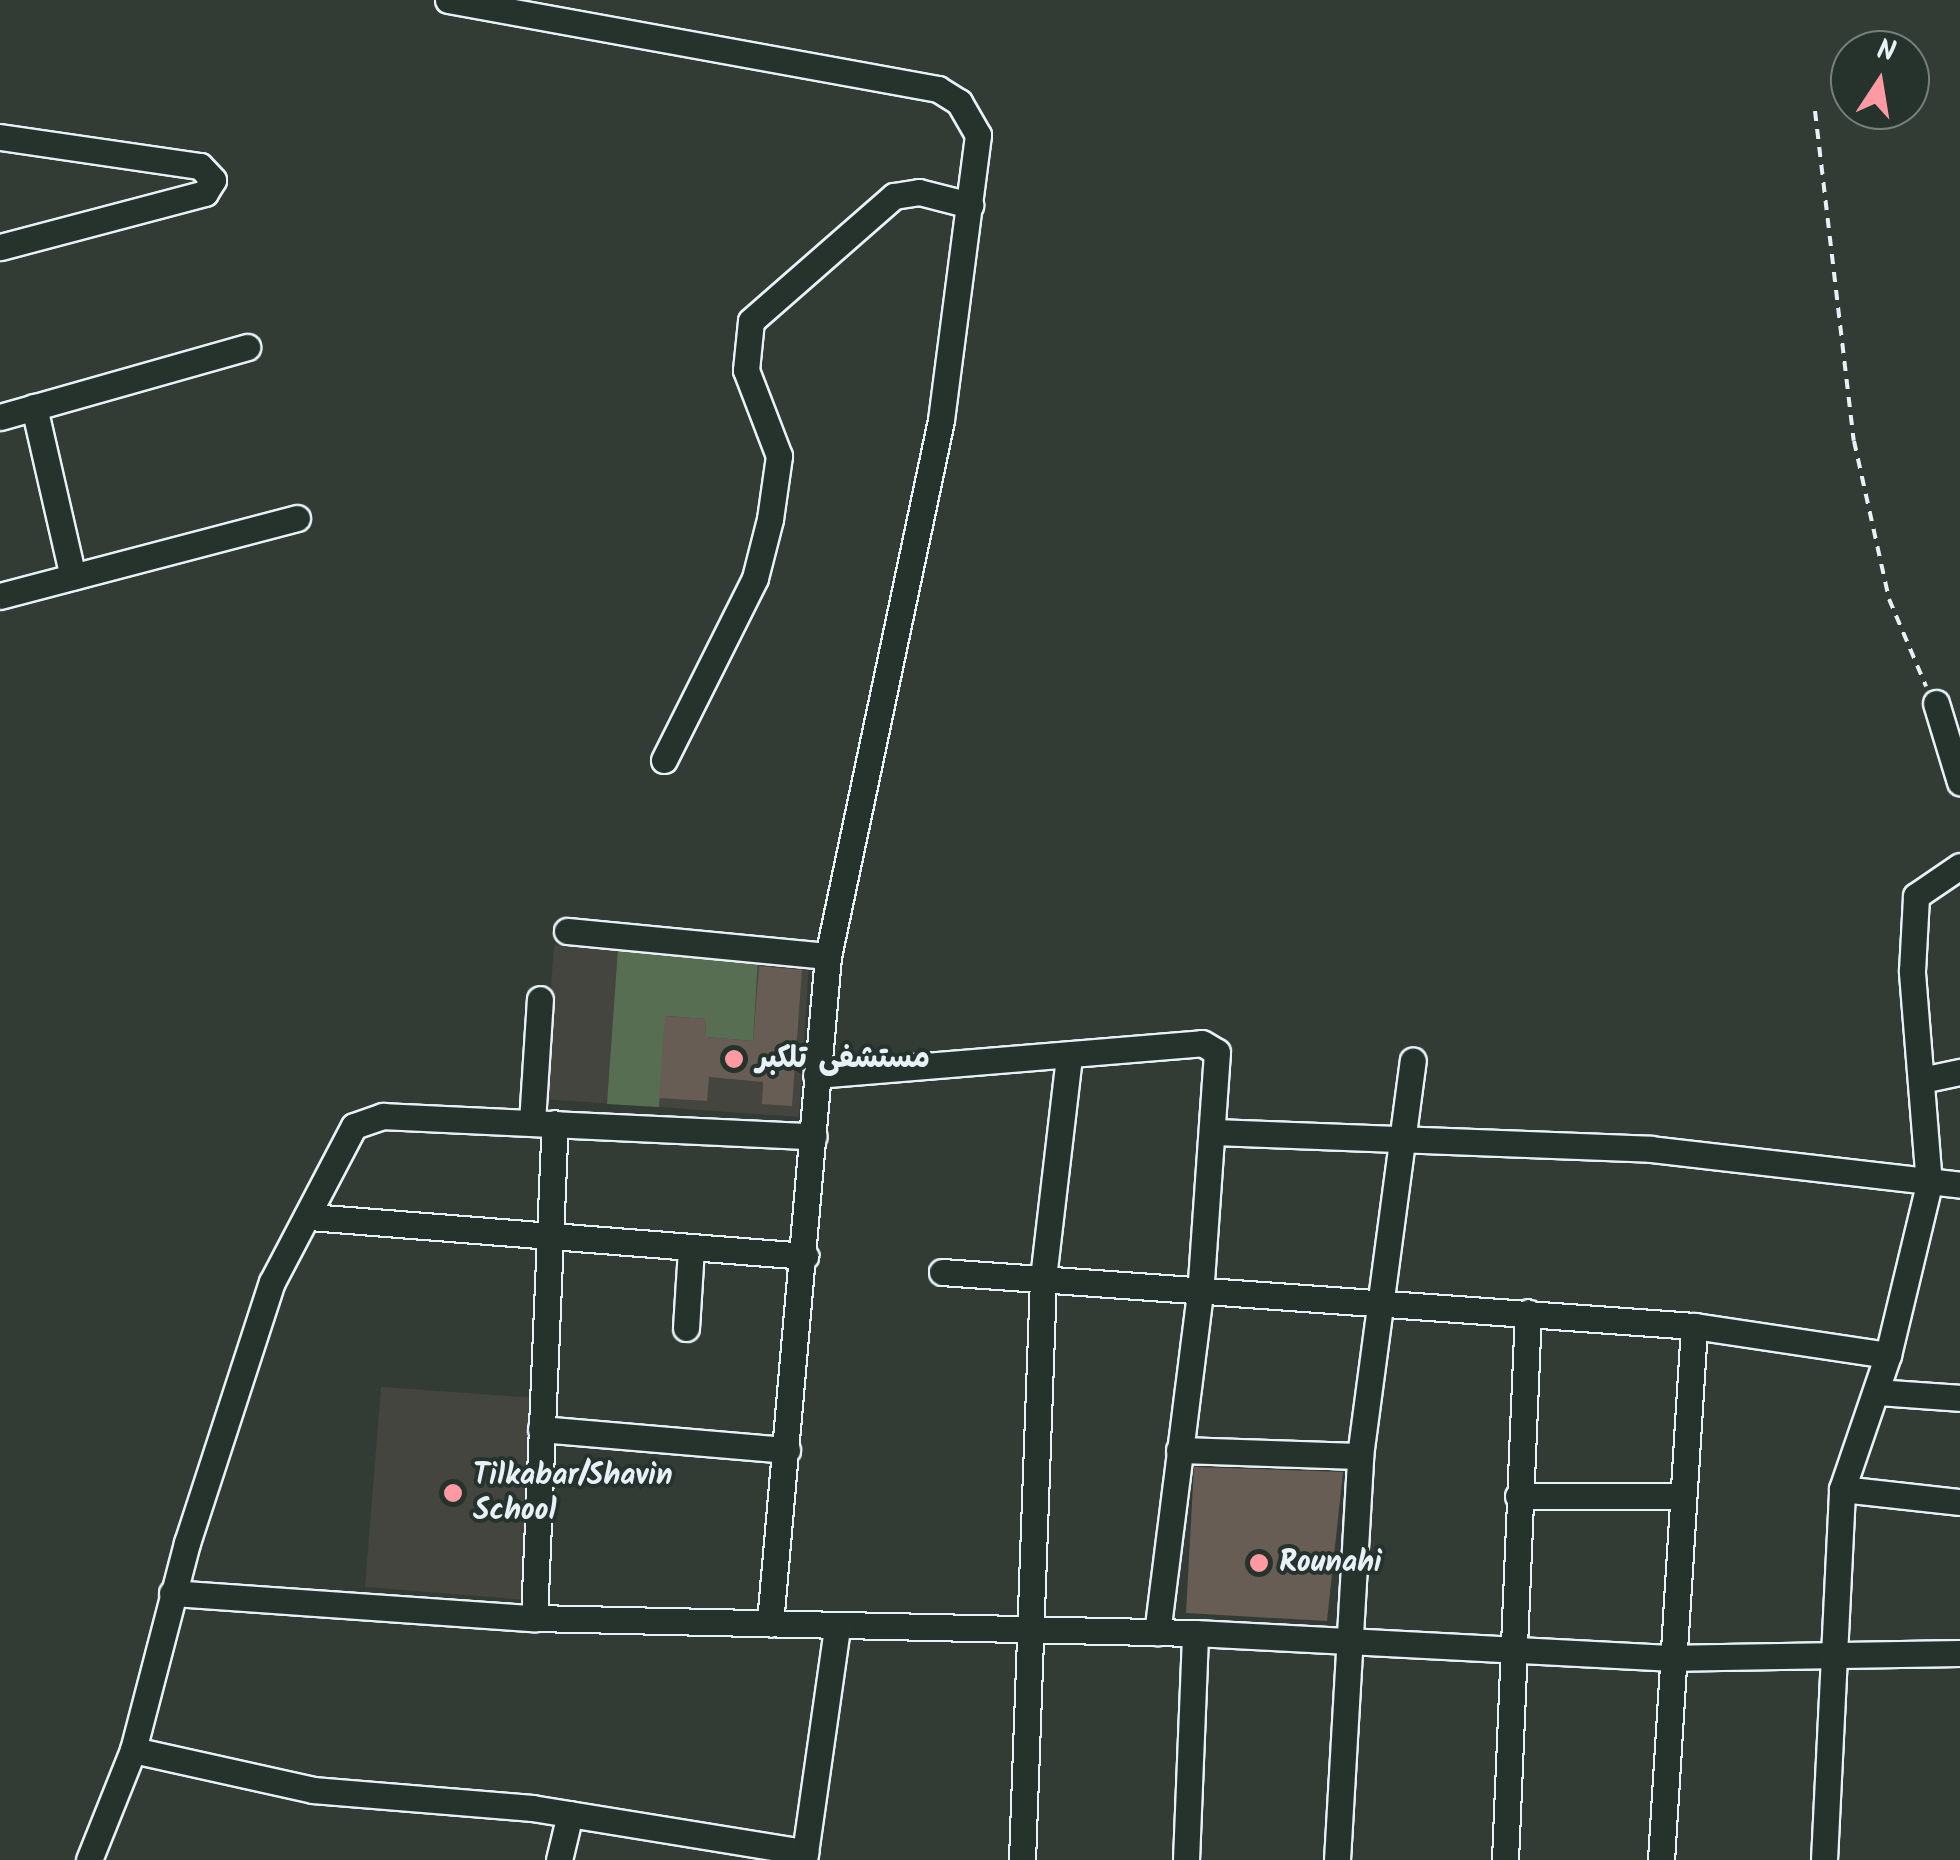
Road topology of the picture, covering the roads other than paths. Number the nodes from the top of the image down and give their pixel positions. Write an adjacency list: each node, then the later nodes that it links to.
1 (448, 0): 3 (street)
2 (0, 138): 4 (street)
3 (970, 205): 12 (street); 16 (street)
4 (0, 247)
5 (248, 346): 6 (street)
6 (34, 408): 7 (street); 9 (street)
7 (0, 417)
8 (297, 518): 9 (street)
9 (72, 577): 10 (street)
10 (0, 596)
11 (1936, 703): 13 (street)
12 (664, 760)
13 (1960, 782)
14 (1960, 866): 22 (street)
15 (567, 931): 16 (street)
16 (828, 956): 21 (street)
17 (540, 1000): 23 (street)
18 (1069, 1055): 21 (street); 24 (street); 34 (street)
19 (1413, 1061): 26 (street)
20 (1960, 1072): 22 (street)
21 (816, 1075): 25 (street)
22 (1928, 1079): 27 (street)
23 (544, 1122): 25 (street); 29 (street); 30 (street)
24 (1214, 1132): 26 (street); 35 (street)
25 (814, 1136): 32 (street)
26 (1399, 1138): 27 (street); 36 (street)
27 (1929, 1184): 28 (street); 40 (street)
28 (1960, 1185)
29 (310, 1217): 30 (street); 51 (street)
30 (550, 1241): 31 (street); 43 (street)
31 (691, 1248): 32 (street); 39 (street)
32 (805, 1256): 44 (street)
33 (942, 1272): 34 (street)
34 (1043, 1278): 35 (street); 55 (street)
35 (1200, 1292): 36 (street); 45 (street)
36 (1380, 1301): 37 (street); 46 (street)
37 (1528, 1312): 38 (street); 48 (street)
38 (1694, 1326): 40 (street); 49 (street)
39 (686, 1328)
40 (1888, 1354): 41 (street)
41 (1877, 1392): 42 (street); 47 (street)
42 (1960, 1398)
43 (541, 1429): 44 (street); 52 (street)
44 (787, 1450): 53 (street)
45 (1179, 1450): 46 (street); 56 (street)
46 (1360, 1456): 58 (street)
47 (1842, 1489): 50 (street); 62 (street)
48 (1518, 1496): 49 (street); 59 (street)
49 (1680, 1496): 61 (street)
50 (1960, 1502)
51 (172, 1593): 52 (street); 63 (street)
52 (534, 1618): 53 (street)
53 (770, 1623): 54 (street)
54 (838, 1626): 55 (street); 65 (street)
55 (1036, 1629): 56 (street); 68 (street)
56 (1156, 1632): 57 (street)
57 (1195, 1633): 58 (street); 69 (street)
58 (1346, 1641): 59 (street); 70 (street)
59 (1516, 1650): 61 (street); 71 (street)
60 (1960, 1653): 62 (street)
61 (1668, 1658): 62 (street); 72 (street)
62 (1834, 1659): 73 (street)
63 (132, 1750): 64 (street); 66 (street)
64 (570, 1814): 65 (street); 67 (street)
65 (805, 1856)
66 (88, 1860)
67 (559, 1860)
68 (1022, 1860)
69 (1186, 1860)
70 (1338, 1860)
71 (1505, 1860)
72 (1662, 1860)
73 (1824, 1860)

